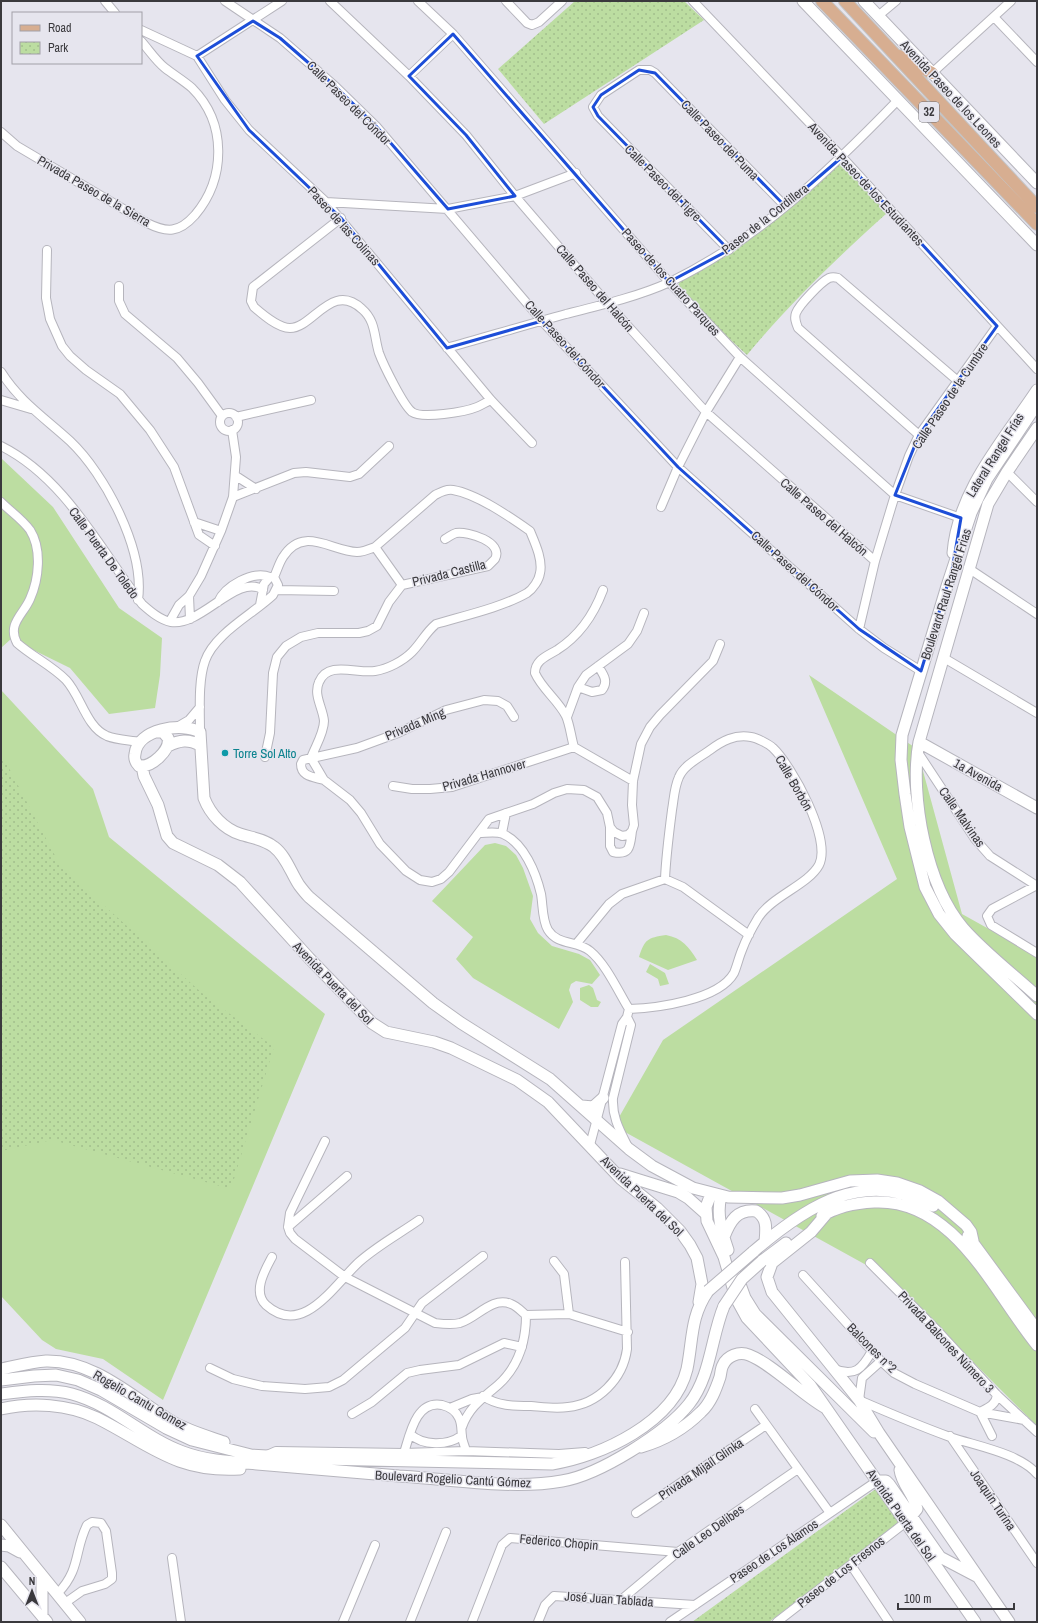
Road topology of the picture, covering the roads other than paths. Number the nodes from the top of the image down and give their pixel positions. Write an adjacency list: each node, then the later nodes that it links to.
1 (105, 1): 15 (street)
2 (225, 1): 18 (street, Calle Paseo del Cóndor)
3 (282, 1): 18 (street)
4 (330, 1): 26 (street, Calle Paseo del Halcón)
5 (418, 1): 20 (street, Paseo de los Cuatro Parques)
6 (506, 1): 7 (street)
7 (562, 1)
8 (693, 1): 30 (street, Avenida Paseo de los Estudiantes)
9 (803, 1): 27 (main road)
10 (822, 1): 39 (main road, Avenida Paseo de los Leones / 32)
11 (844, 1): 22 (main road, Avenida Paseo de los Leones / 32)
12 (864, 1): 16 (main road)
13 (896, 1): 16 (street)
14 (1011, 1): 17 (street)
15 (114, 12)
16 (878, 16): 25 (main road)
17 (994, 17): 24 (street); 25 (street)
18 (253, 21): 23 (street); 37 (street, Calle Paseo del Cóndor)
19 (142, 30): 23 (street)
20 (453, 34): 26 (street); 31 (street, Paseo de los Cuatro Parques)
21 (142, 42): 29 (street, Privada Paseo de la Sierra)
22 (891, 51): 25 (main road); 36 (main road, Avenida Paseo de los Leones / 32)
23 (198, 56): 34 (street, Paseo de las Colinas)
24 (1037, 62)
25 (932, 73): 32 (main road)
26 (409, 76): 33 (street, Calle Paseo del Halcón)
27 (898, 100): 30 (street, Paseo de la Cordillera); 40 (main road)
28 (598, 116): 35 (street, Calle Paseo del Puma); 42 (street, Calle Paseo del Tigre)
29 (1, 132)
30 (842, 157): 35 (street, Paseo de la Cordillera); 47 (street, Avenida Paseo de los Estudiantes)
31 (576, 173): 33 (street); 43 (street, Paseo de los Cuatro Parques)
32 (1037, 183)
33 (515, 196): 37 (street); 45 (street, Calle Paseo del Halcón)
34 (326, 202): 37 (street); 38 (street, Paseo de las Colinas)
35 (785, 206): 42 (street, Paseo de la Cordillera)
36 (1037, 207)
37 (448, 209): 46 (street, Calle Paseo del Cóndor)
38 (341, 218): 48 (street, Paseo de las Colinas); 56 (street)
39 (1037, 224)
40 (1037, 245)
41 (47, 250): 78 (street)
42 (729, 250): 43 (street, Paseo de la Cordillera)
43 (669, 282): 45 (street, Paseo de la Cordillera); 49 (street, Paseo de los Cuatro Parques)
44 (118, 286): 60 (street)
45 (607, 303): 46 (street, Paseo de la Cordillera); 59 (street, Calle Paseo del Halcón)
46 (542, 321): 48 (street, Paseo de la Cordillera); 68 (street, Calle Paseo del Cóndor)
47 (997, 326): 50 (street, Avenida Paseo de los Estudiantes); 52 (street, Calle Paseo de la Cumbre)
48 (447, 348): 56 (street, Paseo de las Colinas)
49 (740, 357): 59 (street); 72 (street, Paseo de los Cuatro Parques)
50 (1037, 369)
51 (1, 372): 58 (street)
52 (959, 382): 64 (street, Calle Paseo de la Cumbre); 64 (street)
53 (1037, 390): 77 (main road, Lateral Rangel Frías)
54 (1, 400): 58 (street)
55 (311, 400): 61 (street)
56 (491, 400): 65 (street, Paseo de las Colinas)
57 (1036, 406): 86 (main road, Boulevard Raul Rangel Frias)
58 (31, 409): 85 (street)
59 (706, 412): 68 (street); 83 (street, Calle Paseo del Halcón)
60 (222, 416): 61 (street); 63 (street)
61 (236, 417): 63 (street)
62 (1036, 429): 69 (main road)
63 (232, 430): 70 (street)
64 (920, 435): 72 (street, Calle Paseo de la Cumbre)
65 (532, 443)
66 (1, 446): 88 (street, Calle Puerta De Toledo)
67 (389, 446): 71 (street)
68 (678, 468): 76 (street); 102 (street, Calle Paseo del Cóndor)
69 (1007, 472): 75 (street); 84 (main road)
70 (236, 476): 71 (street); 73 (street)
71 (256, 489): 73 (street)
72 (894, 495): 77 (street, Paseo de los Cuatro Parques); 83 (street, Calle Paseo de la Cumbre)
73 (233, 497): 79 (street)
74 (1, 502): 115 (street)
75 (1037, 502)
76 (661, 507)
77 (961, 518): 86 (main road, Lateral Rangel Frías)
78 (194, 522): 79 (street); 81 (street)
79 (221, 531): 81 (street)
80 (446, 540): 89 (street, Privada Castilla)
81 (215, 546): 94 (street)
82 (375, 547): 87 (street); 89 (street); 121 (street)
83 (875, 561): 102 (street, Calle Paseo de la Cumbre)
84 (968, 568): 99 (street); 104 (main road)
85 (137, 569): 88 (street); 95 (street)
86 (952, 570): 106 (main road, Boulevard Raul Rangel Frias)
87 (272, 577): 90 (street); 91 (street); 96 (street)
88 (127, 585): 95 (street, Calle Puerta De Toledo)
89 (402, 585): 120 (street, Privada Castilla)
90 (263, 590): 96 (street); 97 (street)
91 (276, 590): 93 (street); 97 (street, Avenida Puerta del Sol)
92 (603, 590): 111 (street)
93 (334, 591)
94 (188, 596): 100 (street); 101 (street)
95 (138, 600): 101 (street, Calle Puerta De Toledo)
96 (218, 602): 100 (street)
97 (260, 605): 108 (street, Avenida Puerta del Sol)
98 (644, 613): 105 (street)
99 (1037, 614)
100 (190, 619): 101 (street)
101 (170, 622)
102 (859, 628): 106 (street, Calle Paseo del Cóndor)
103 (720, 644): 124 (street)
104 (944, 658): 109 (street); 118 (main road)
105 (598, 666): 107 (street); 107 (street)
106 (921, 671): 139 (main road, Boulevard Raul Rangel Frias)
107 (578, 687): 111 (street)
108 (200, 707): 112 (street); 114 (street, Avenida Puerta del Sol)
109 (1037, 714)
110 (514, 717): 121 (street, Privada Ming)
111 (566, 717): 119 (street)
112 (177, 727): 113 (main road); 114 (main road)
113 (159, 732): 115 (main road); 117 (main road)
114 (200, 732): 116 (main road, Avenida Puerta del Sol)
115 (140, 742): 122 (main road)
116 (200, 745): 117 (main road); 140 (main road, Avenida Puerta del Sol)
117 (168, 746): 122 (main road)
118 (918, 746): 126 (main road, 1a Avenida); 133 (street, Calle Malvinas); 137 (main road)
119 (574, 747): 124 (street); 125 (street, Privada Hannover)
120 (265, 757)
121 (311, 758): 123 (street); 123 (street)
122 (142, 766): 141 (main road, Avenida Puerta del Sol)
123 (324, 780): 130 (street)
124 (633, 781): 129 (street)
125 (393, 786)
126 (1035, 805)
127 (506, 813): 128 (street); 130 (street); 131 (street)
128 (610, 827): 129 (street); 129 (street)
129 (632, 831)
130 (479, 833): 131 (street)
131 (502, 833): 135 (street)
132 (665, 879): 134 (street); 134 (street, Calle Borbón); 135 (street)
133 (1037, 885): 136 (street)
134 (749, 935): 138 (street, Calle Borbón)
135 (577, 943): 138 (street)
136 (1037, 953)
137 (1037, 996)
138 (628, 1013): 142 (street); 147 (street)
139 (1037, 1014)
140 (527, 1065): 141 (main road); 143 (main road, Avenida Puerta del Sol)
141 (517, 1080): 146 (main road, Avenida Puerta del Sol)
142 (603, 1098): 143 (main road); 144 (street)
143 (582, 1106): 144 (main road, Avenida Puerta del Sol)
144 (597, 1120): 146 (street); 147 (main road, Avenida Puerta del Sol)
145 (325, 1142): 156 (street)
146 (590, 1145): 149 (main road, Avenida Puerta del Sol)
147 (629, 1149): 148 (main road, Avenida Puerta del Sol)
148 (652, 1166): 151 (main road); 152 (main road, Avenida Puerta del Sol)
149 (615, 1172): 151 (main road); 167 (main road, Avenida Puerta del Sol)
150 (347, 1176): 156 (street)
151 (635, 1180): 154 (main road)
152 (716, 1195): 154 (main road); 157 (main road); 158 (main road, Avenida Puerta del Sol)
153 (828, 1212): 173 (main road, Boulevard Rogelio Cantú Gómez); 179 (main road); 201 (main road, Boulevard Rogelio Cantú Gómez, bridge)
154 (706, 1214): 189 (main road, Avenida Puerta del Sol)
155 (419, 1220): 166 (street)
156 (288, 1227): 166 (street)
157 (724, 1237): 159 (main road); 196 (main road)
158 (972, 1240): 159 (main road, Boulevard Rogelio Cantú Gómez); 171 (main road, Boulevard Rogelio Cantú Gómez)
159 (765, 1242): 167 (main road, Boulevard Rogelio Cantú Gómez, bridge)
160 (483, 1256): 168 (street)
161 (272, 1257): 166 (street)
162 (554, 1261): 169 (street)
163 (625, 1262): 172 (street)
164 (870, 1263): 183 (street, Privada Balcones Número 3)
165 (803, 1275): 175 (street, Balcones n°2)
166 (345, 1278): 168 (street)
167 (699, 1304): 202 (main road, Boulevard Rogelio Cantú Gómez)
168 (415, 1313): 170 (street); 177 (street)
169 (569, 1314): 170 (street); 172 (street)
170 (526, 1315): 174 (street)
171 (1037, 1330)
172 (628, 1332): 184 (street)
173 (1037, 1345)
174 (522, 1346): 184 (street); 191 (street)
175 (872, 1351): 176 (street, Balcones n°2); 180 (street)
176 (881, 1361): 180 (street); 190 (street, Balcones n°2)
177 (210, 1368)
178 (1, 1369): 205 (main road, Rogelio Cantu Gomez)
179 (833, 1369): 180 (street); 185 (main road)
180 (859, 1375): 185 (street)
181 (1, 1380): 205 (main road, Boulevard Rogelio Cantú Gómez)
182 (1, 1394): 207 (main road, Boulevard Rogelio Cantú Gómez)
183 (997, 1395): 190 (street); 192 (street, Privada Balcones Número 3)
184 (483, 1396): 186 (street); 194 (street)
185 (859, 1400): 196 (main road); 199 (street)
186 (450, 1408): 194 (street); 197 (street)
187 (1, 1409): 207 (main road)
188 (755, 1409): 193 (street)
189 (826, 1409): 201 (main road); 211 (main road, Avenida Puerta del Sol)
190 (980, 1412): 192 (street, Balcones n°2); 200 (street)
191 (352, 1414)
192 (1024, 1420): 195 (street, Privada Balcones Número 3)
193 (766, 1425): 209 (street); 212 (street, Privada Mijaíl Glinka)
194 (462, 1427): 198 (street)
195 (1037, 1432)
196 (879, 1433): 208 (main road)
197 (410, 1434): 198 (street); 204 (street)
198 (462, 1436): 203 (street)
199 (950, 1436): 210 (street); 222 (street, Joaquín Turína)
200 (992, 1436)
201 (633, 1449): 207 (main road, Boulevard Rogelio Cantú Gómez)
202 (600, 1450): 203 (street); 206 (main road, Boulevard Rogelio Cantú Gómez)
203 (466, 1451): 204 (street)
204 (404, 1453): 206 (street)
205 (251, 1455): 206 (main road, Boulevard Rogelio Cantú Gómez)
206 (266, 1456)
207 (257, 1464)
208 (901, 1465): 214 (main road); 227 (main road)
209 (798, 1469): 213 (street); 219 (street, Calle Leo Delibes)
210 (1037, 1474)
211 (877, 1481): 213 (street, Paseo de Los Álamos); 214 (main road)
212 (636, 1513)
213 (830, 1513): 231 (street, Paseo de Los Álamos)
214 (909, 1520): 223 (street, Paseo de Los Fresnos); 225 (main road); 228 (main road, Avenida Puerta del Sol)
215 (1, 1525): 220 (main road)
216 (446, 1532): 238 (street)
217 (1, 1545): 220 (main road)
218 (375, 1545): 237 (street)
219 (678, 1552): 230 (street, Calle Leo Delibes); 239 (street, Federico Chopin)
220 (24, 1554): 226 (main road)
221 (172, 1558): 236 (street)
222 (1037, 1563)
223 (850, 1565): 242 (street, Paseo de Los Fresnos); 243 (street)
224 (1, 1567): 232 (main road)
225 (958, 1567): 227 (main road); 228 (main road)
226 (42, 1576): 229 (main road); 232 (main road)
227 (978, 1577): 233 (main road)
228 (948, 1583): 234 (main road, Avenida Puerta del Sol)
229 (62, 1598): 229 (street); 235 (main road)
230 (622, 1599): 231 (street, José Juan Tablada); 240 (street, José Juan Tablada)
231 (695, 1605): 241 (street, Paseo de Los Álamos)
232 (44, 1618)
233 (1005, 1619)
234 (975, 1621)
235 (80, 1622)
236 (181, 1622)
237 (343, 1622)
238 (410, 1622)
239 (472, 1622)
240 (538, 1622)
241 (670, 1622)
242 (777, 1622)
243 (889, 1622)

